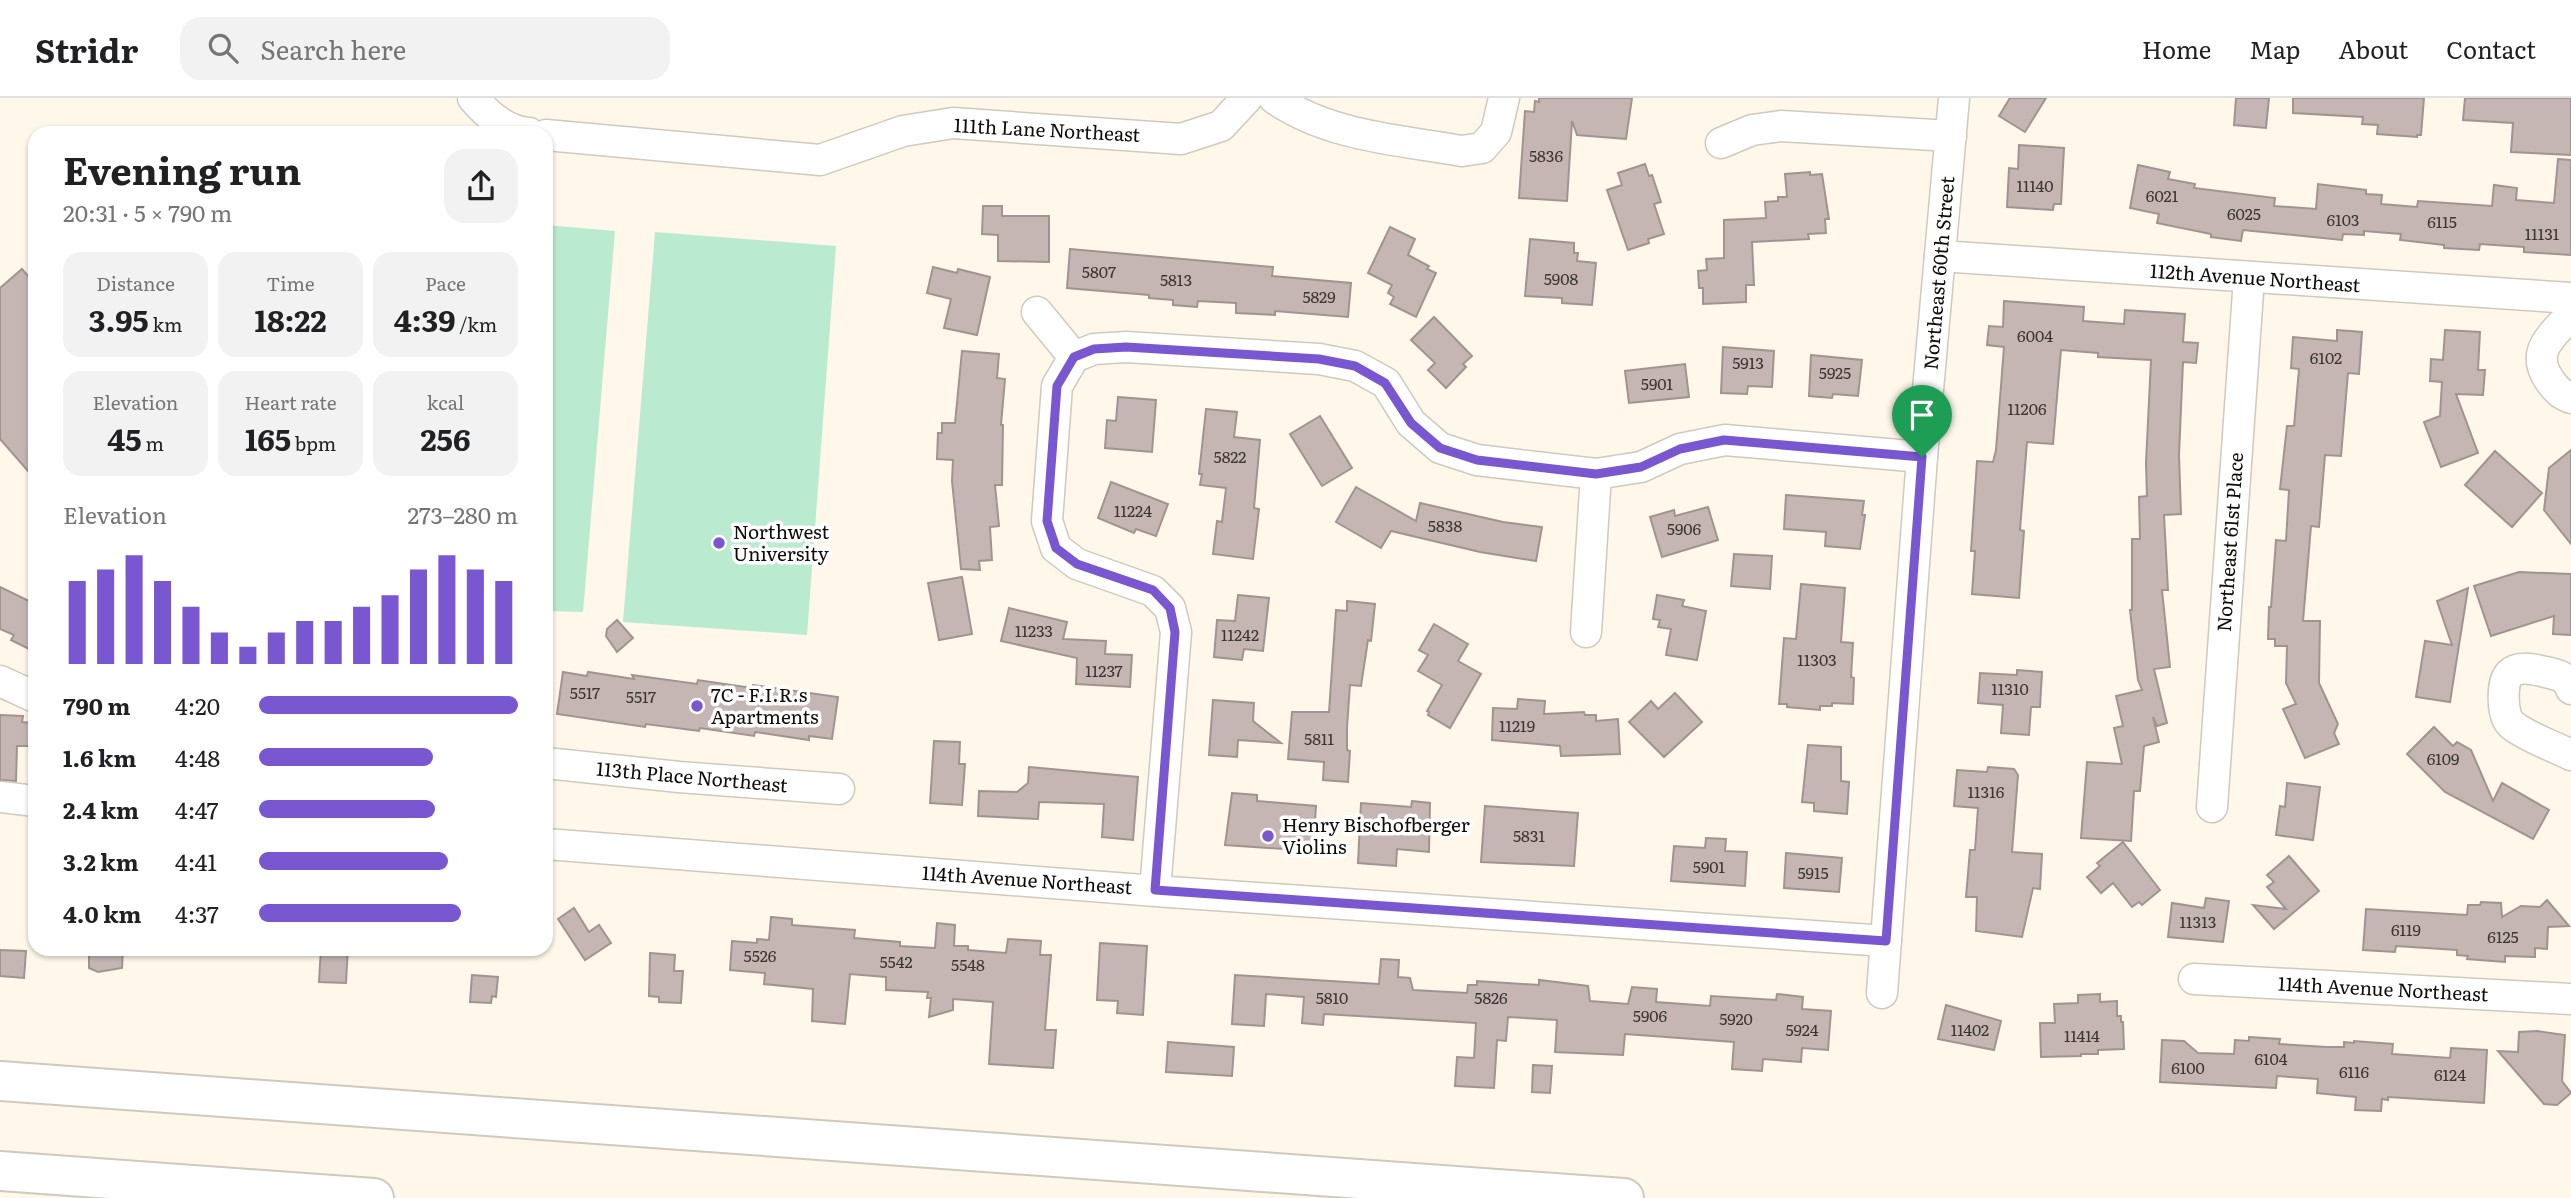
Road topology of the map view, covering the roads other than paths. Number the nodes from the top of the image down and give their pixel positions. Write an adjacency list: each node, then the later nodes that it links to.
1 (473, 98): 6 (street)
2 (1247, 98): 7 (street, 111th Lane Northeast)
3 (1274, 98): 4 (street)
4 (1504, 98)
5 (1954, 98): 8 (street, Northeast 60th Street)
6 (508, 126)
7 (553, 136)
8 (1951, 136): 9 (street); 10 (street, Northeast 60th Street)
9 (1721, 143)
10 (1940, 256): 11 (street, 112th Avenue Northeast); 17 (street, Northeast 60th Street)
11 (2249, 278): 12 (street, 112th Avenue Northeast); 28 (street, Northeast 61st Place)
12 (2571, 298)
13 (1037, 312): 15 (street)
14 (2571, 314): 16 (street)
15 (1074, 357): 18 (street); 30 (street)
16 (2571, 398)
17 (1922, 457): 18 (street); 31 (street, Northeast 60th Street)
18 (1596, 474): 19 (street)
19 (1586, 632)
20 (0, 681): 22 (street)
21 (2571, 689): 23 (street)
22 (28, 694)
23 (2571, 755)
24 (553, 764): 25 (street, 113th Place Northeast)
25 (839, 789)
26 (0, 797): 27 (street)
27 (28, 800)
28 (2212, 807)
29 (553, 845): 30 (street, 114th Avenue Northeast)
30 (1155, 890): 31 (street, 114th Avenue Northeast)
31 (1886, 941): 33 (street, Northeast 60th Street)
32 (2194, 979): 34 (street, 114th Avenue Northeast)
33 (1882, 993)
34 (2571, 999)
35 (0, 1081): 38 (highway)
36 (0, 1171): 37 (highway)
37 (374, 1198)
38 (1624, 1198)

